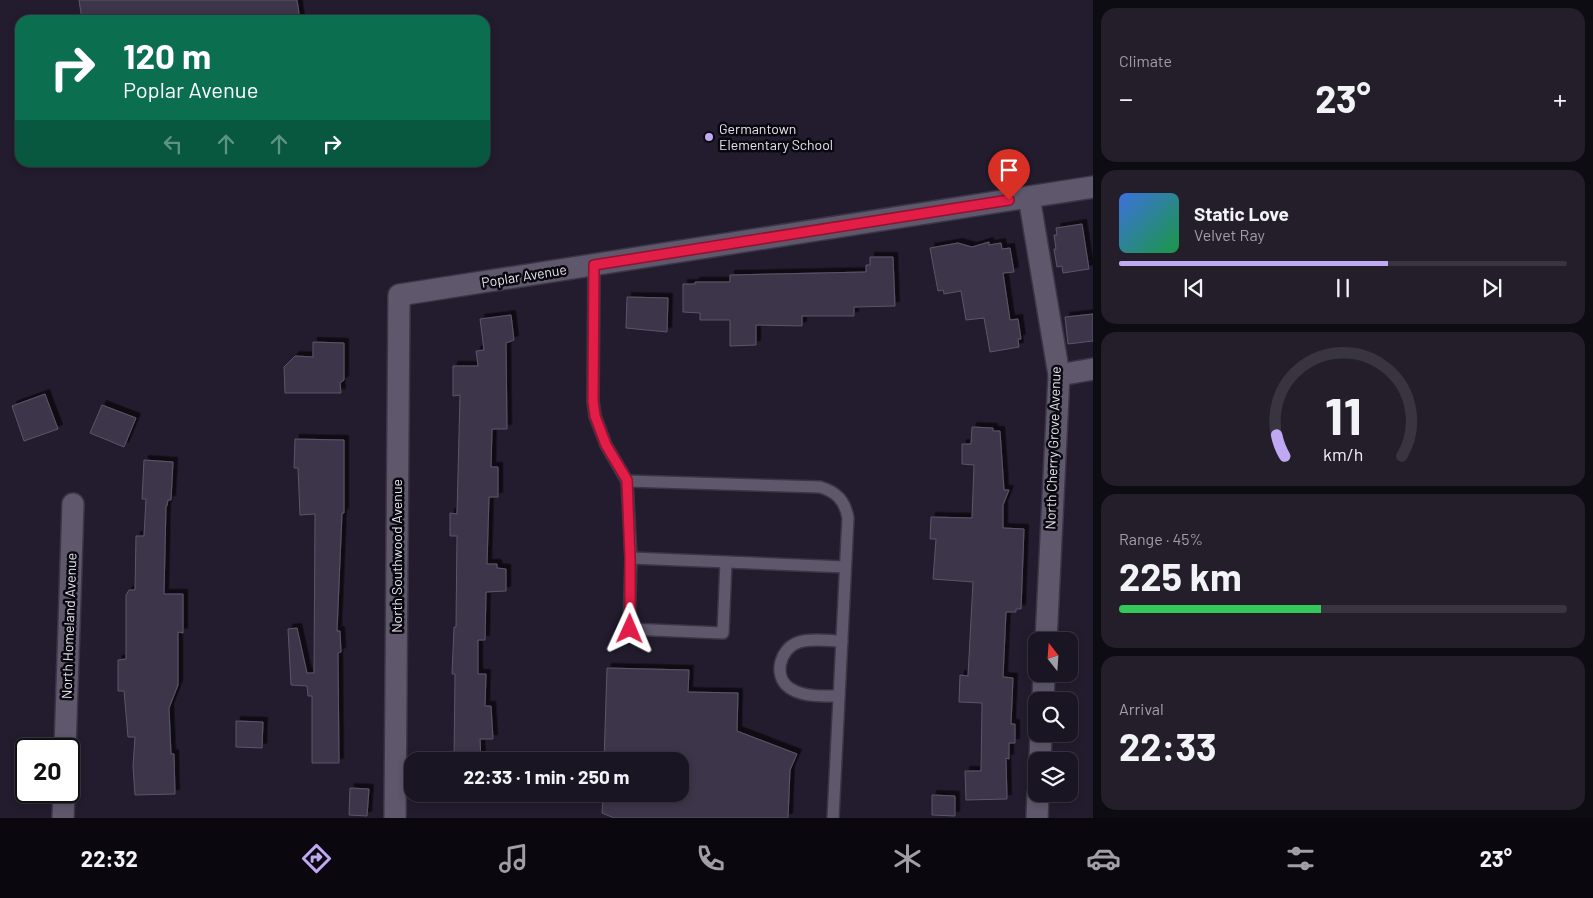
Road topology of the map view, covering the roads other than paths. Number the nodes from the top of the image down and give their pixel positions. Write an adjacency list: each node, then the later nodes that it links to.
1 (1093, 187): 2 (street, Poplar Avenue)
2 (1029, 197): 3 (street, Poplar Avenue); 6 (street, North Cherry Grove Avenue)
3 (594, 265): 4 (street, Poplar Avenue); 7 (lane)
4 (399, 295): 19 (street, North Southwood Avenue)
5 (1093, 369): 6 (street)
6 (1059, 374): 12 (street, North Cherry Grove Avenue)
7 (627, 480): 9 (lane); 11 (lane)
8 (73, 504): 15 (street, North Homeland Avenue)
9 (630, 558): 10 (lane); 10 (lane)
10 (726, 562): 11 (lane)
11 (846, 567): 13 (lane)
12 (1046, 632)
13 (842, 641): 14 (lane); 14 (lane)
14 (839, 696): 20 (lane)
15 (65, 738)
16 (1038, 802): 21 (street)
17 (64, 803): 18 (street)
18 (63, 818)
19 (395, 818)
20 (833, 818)
21 (1037, 818)

